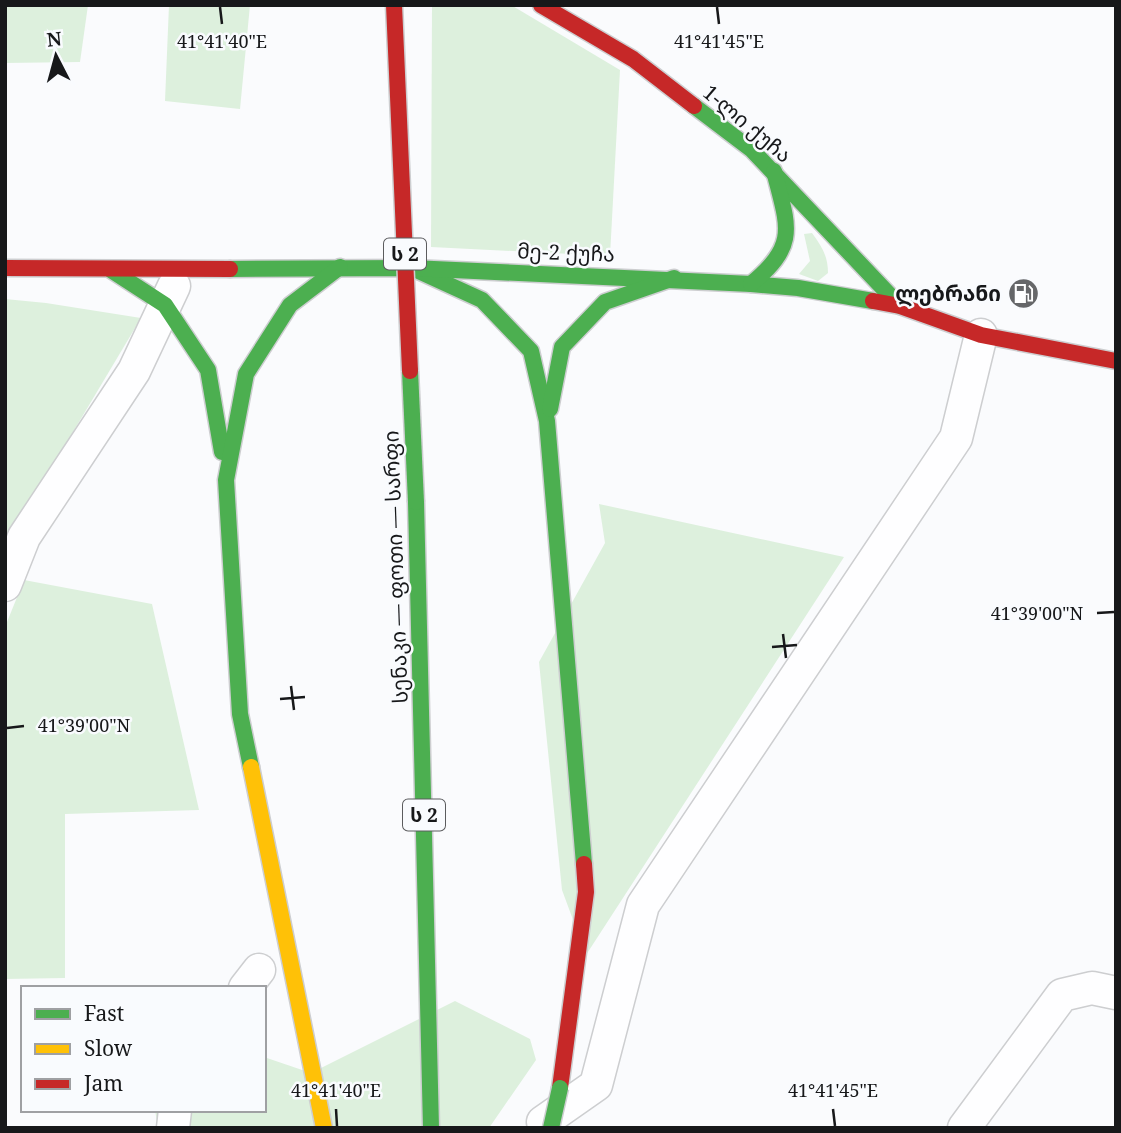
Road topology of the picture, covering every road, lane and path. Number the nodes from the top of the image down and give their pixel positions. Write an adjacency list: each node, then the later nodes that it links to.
1 (394, 5): 20 (main road, სენაკი — ფოთი — სარფი / ს 2, bridge)
2 (541, 5): 3 (main road, 1-ლი ქუჩა)
3 (774, 171): 10 (main road); 12 (main road, 1-ლი ქუჩა)
4 (340, 267): 6 (main road, მე-2 ქუჩა); 8 (main road, მე-2 ქუჩა); 16 (main road)
5 (5, 268): 7 (main road, მე-2 ქუჩა)
6 (412, 268): 9 (main road, მე-2 ქუჩა); 15 (main road)
7 (111, 270): 8 (main road, მე-2 ქუჩა); 11 (main road)
8 (182, 270): 11 (street)
9 (674, 278): 10 (main road, მე-2 ქუჩა); 15 (main road)
10 (751, 284): 12 (main road, მე-2 ქუჩა)
11 (165, 305): 16 (main road); 17 (street)
12 (900, 306): 13 (main road, მე-2 ქუჩა)
13 (981, 335): 14 (main road, მე-2 ქუჩა); 21 (street)
14 (1116, 361)
15 (547, 421): 22 (main road, bridge)
16 (226, 480): 19 (main road)
17 (5, 585)
18 (1116, 993): 23 (street)
19 (324, 1128)
20 (430, 1128)
21 (536, 1128)
22 (551, 1128)
23 (964, 1128)

